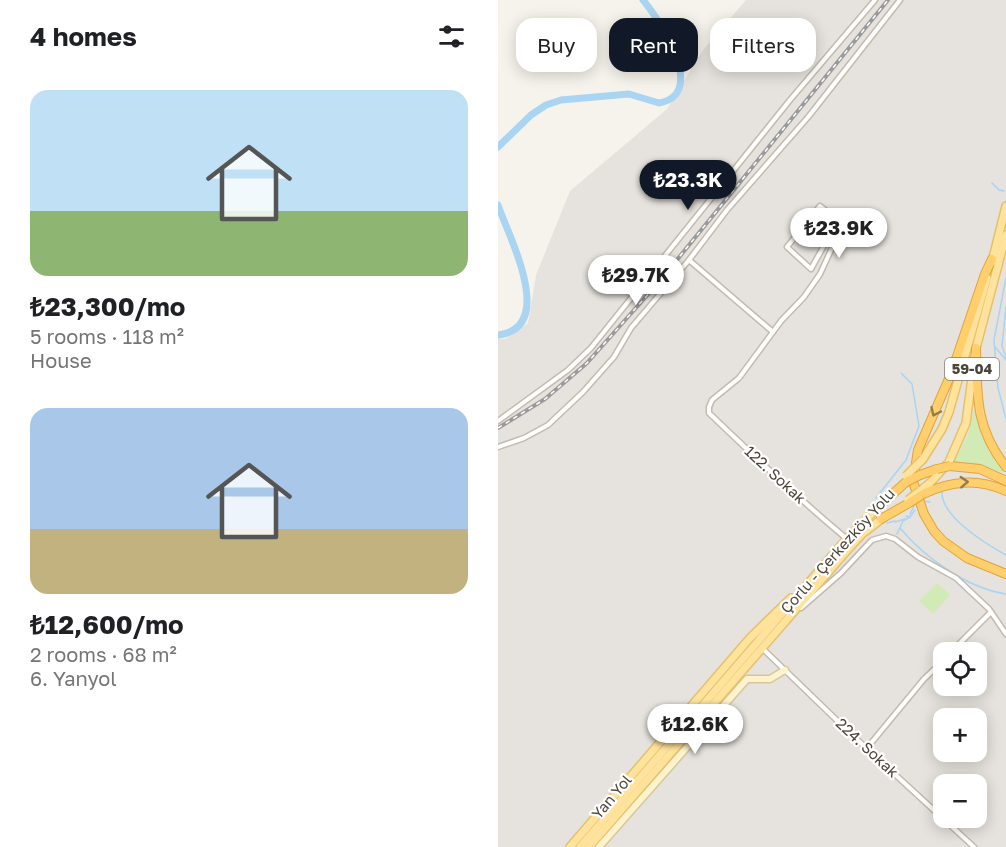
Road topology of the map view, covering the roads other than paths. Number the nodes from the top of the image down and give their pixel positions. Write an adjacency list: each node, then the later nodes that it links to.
1 (875, 0): 10 (street)
2 (900, 0): 7 (street)
3 (1006, 206): 6 (main road, Çorlu - Çerkezköy Yolu / 59-04)
4 (837, 219): 4 (street); 8 (street)
5 (1006, 235): 9 (main road, Çorlu - Çerkezköy Yolu / 59-04)
6 (992, 259): 13 (main road, Çorlu - Çerkezköy Yolu / 59-04, bridge); 20 (highway, one-way to 20)
7 (689, 260): 8 (street); 11 (street)
8 (773, 332): 19 (street, 122. Sokak)
9 (976, 348): 12 (highway); 16 (main road, Çorlu - Çerkezköy Yolu / 59-04)
10 (498, 421)
11 (498, 447)
12 (1006, 467)
13 (906, 479): 14 (highway, bridge); 17 (highway)
14 (1006, 481)
15 (1006, 491): 16 (highway, one-way to 15)
16 (921, 493): 18 (highway, bridge)
17 (875, 510): 19 (main road, Çorlu - Çerkezköy Yolu)
18 (881, 519): 23 (main road, Çorlu - Çerkezköy Yolu)
19 (847, 539): 21 (main road, Çorlu - Çerkezköy Yolu)
20 (1006, 574)
21 (806, 586): 25 (main road, Yan Yol); 27 (main road, Çorlu - Çerkezköy Yolu)
22 (991, 612): 23 (street); 24 (street); 26 (street)
23 (785, 623): 27 (main road, Çorlu - Çerkezköy Yolu)
24 (1006, 634)
25 (750, 638): 27 (main road); 31 (main road, Yan Yol)
26 (961, 642)
27 (759, 646): 28 (street, 224. Sokak); 32 (main road, Çorlu - Çerkezköy Yolu); 33 (main road, Çorlu - Çerkezköy Yolu)
28 (785, 670): 30 (street, 224. Sokak); 34 (main road)
29 (933, 670): 30 (street)
30 (867, 748): 35 (street, 224. Sokak)
31 (570, 847)
32 (580, 847)
33 (589, 847)
34 (599, 847)
35 (974, 847)

